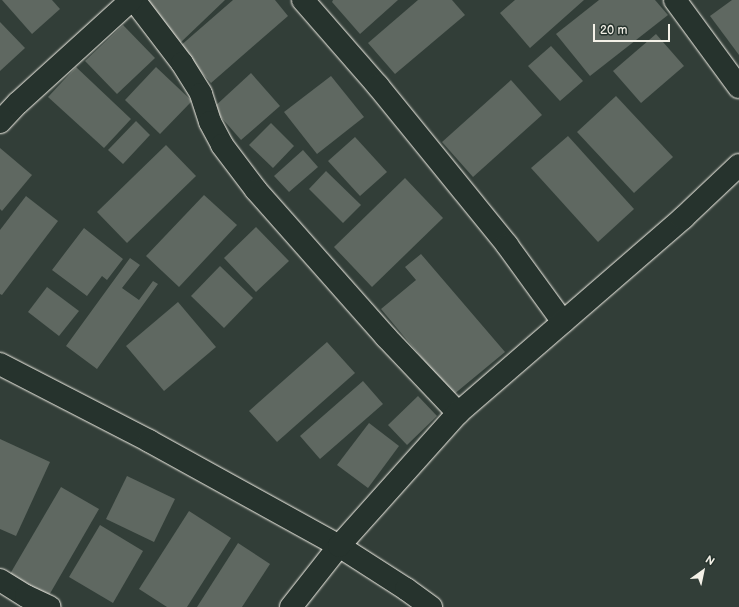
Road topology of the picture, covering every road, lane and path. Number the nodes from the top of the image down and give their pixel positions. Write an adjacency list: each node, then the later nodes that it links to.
1 (133, 0): 5 (street); 9 (street)
2 (303, 0): 7 (street)
3 (675, 0): 4 (street)
4 (739, 87)
5 (0, 122)
6 (739, 165): 7 (street)
7 (563, 322): 9 (street)
8 (0, 364): 10 (street)
9 (458, 413): 10 (street)
10 (339, 546): 13 (street); 14 (street)
11 (0, 580): 12 (street)
12 (50, 607)
13 (291, 607)
14 (431, 607)

